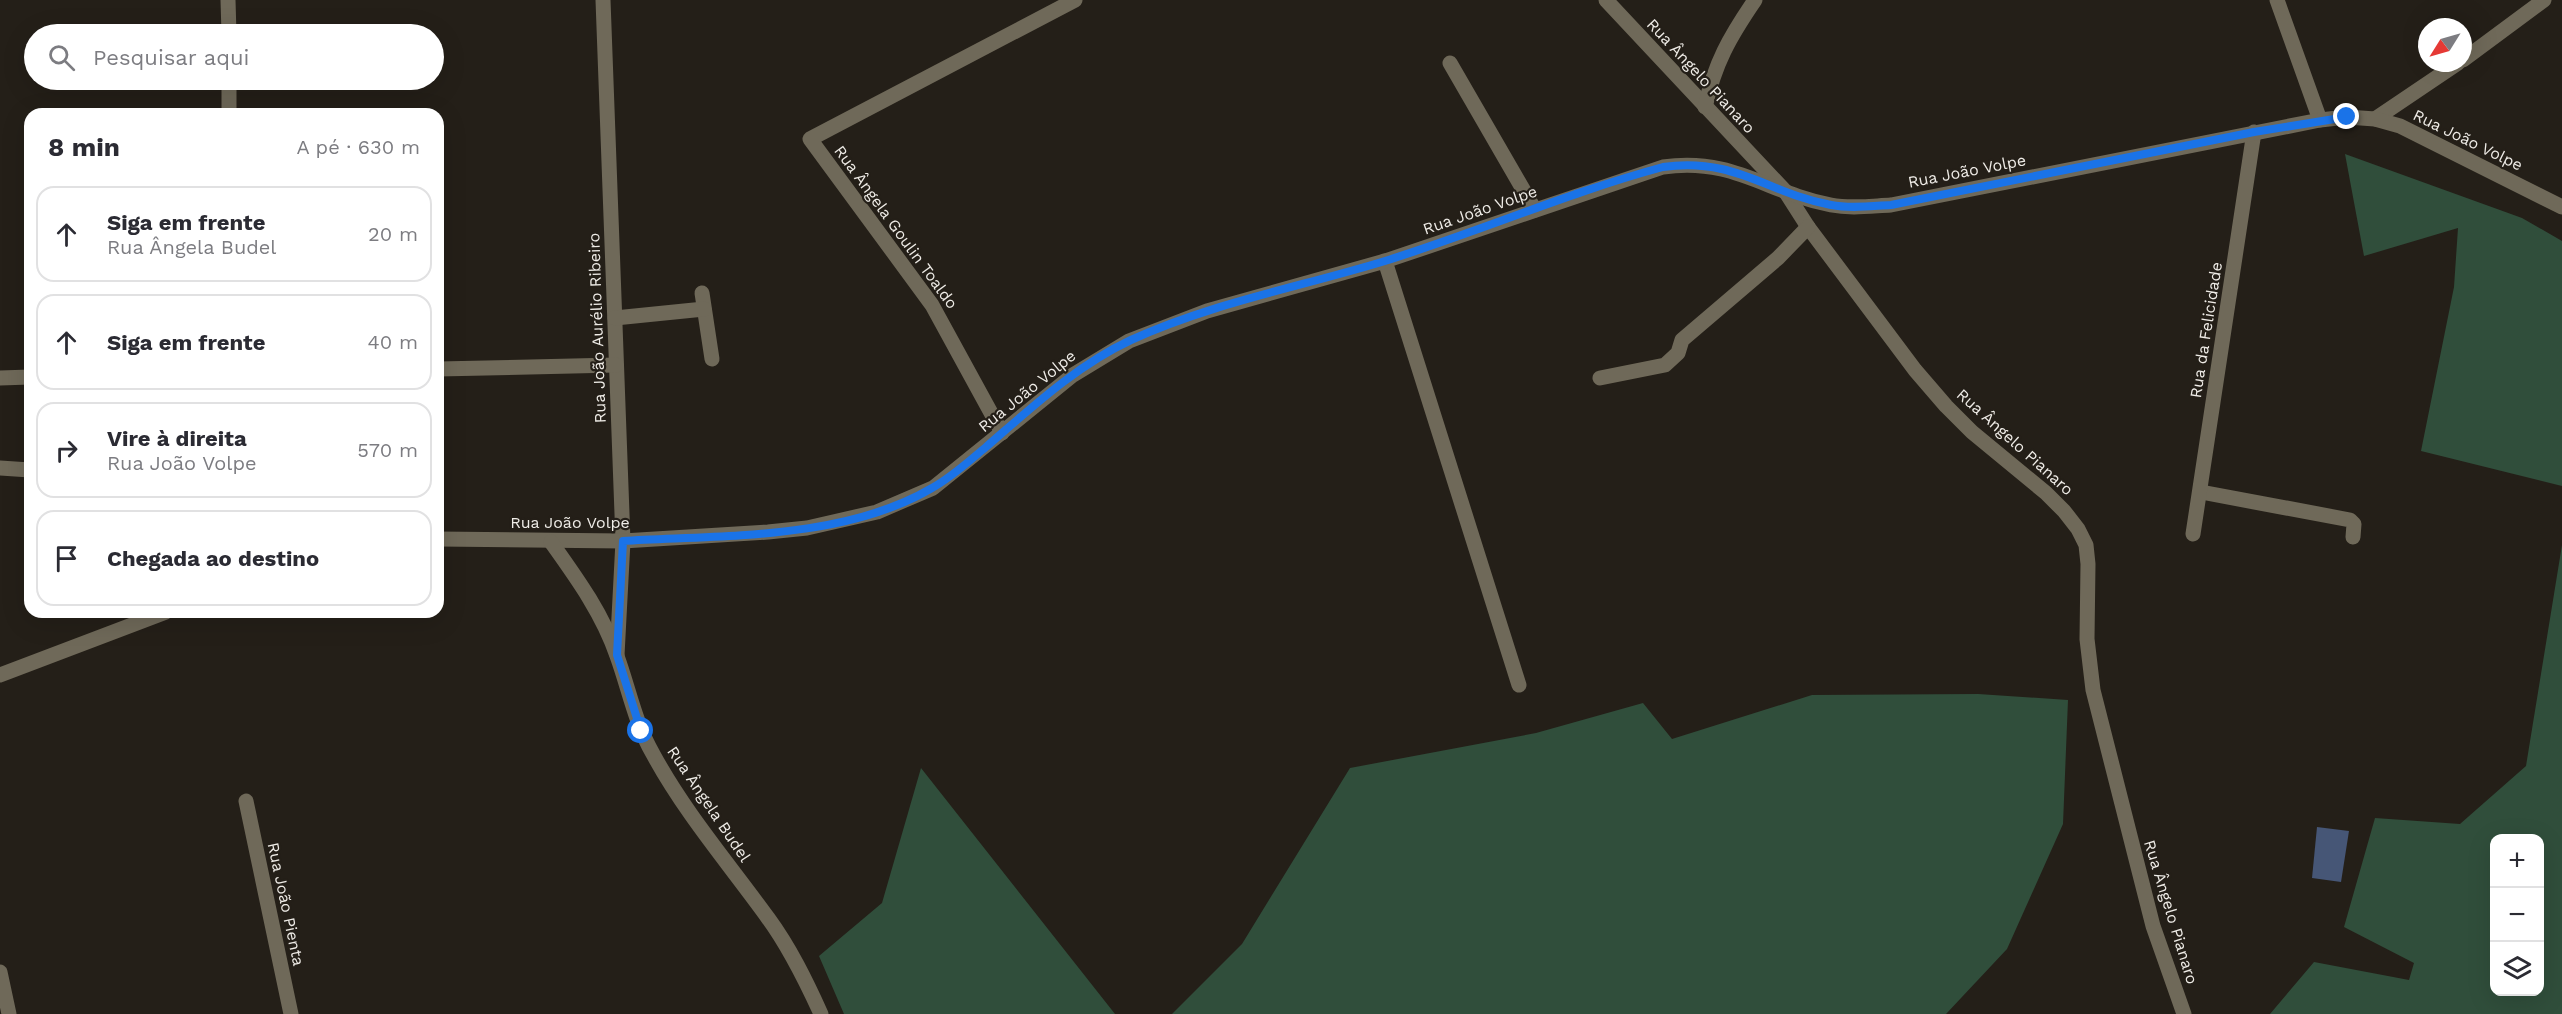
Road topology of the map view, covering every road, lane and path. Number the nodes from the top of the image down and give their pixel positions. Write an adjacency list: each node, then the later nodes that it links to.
1 (228, 0): 8 (street)
2 (603, 0): 25 (street, Rua João Aurélio Ribeiro)
3 (1075, 0): 32 (street, Rua Ângela Goulin Toaldo)
4 (1606, 0): 13 (street, Rua Ângelo Pianaro)
5 (1755, 0): 13 (street)
6 (2544, 0): 9 (street)
7 (2281, 1): 16 (street)
8 (229, 24)
9 (2472, 53)
10 (1450, 63): 20 (street)
11 (2445, 72): 15 (street)
12 (229, 90): 14 (street)
13 (1705, 107): 18 (street, Rua Ângelo Pianaro)
14 (229, 108)
15 (2375, 119): 16 (street, Rua João Volpe); 19 (street, Rua João Volpe)
16 (2320, 120): 17 (street, Rua João Volpe)
17 (2254, 132): 18 (street, Rua João Volpe); 35 (street, Rua da Felicidade)
18 (1785, 191): 20 (street, Rua João Volpe); 21 (street, Rua Ângelo Pianaro)
19 (2562, 207)
20 (1536, 210): 22 (street, Rua João Volpe)
21 (1808, 228): 31 (street); 50 (street, Rua Ângelo Pianaro)
22 (1384, 261): 32 (street, Rua João Volpe); 44 (street)
23 (702, 293): 24 (street)
24 (704, 309): 25 (street); 26 (street)
25 (615, 318): 27 (street, Rua João Aurélio Ribeiro)
26 (712, 359)
27 (616, 365): 28 (street); 39 (street, Rua João Aurélio Ribeiro)
28 (444, 369)
29 (24, 377): 30 (street)
30 (0, 378)
31 (1600, 378)
32 (1002, 433): 39 (street, Rua João Volpe)
33 (0, 468): 34 (street)
34 (24, 470)
35 (2200, 492): 36 (street, Rua da Felicidade); 37 (street)
36 (2193, 534)
37 (2353, 537)
38 (444, 539): 40 (street, Rua João Volpe)
39 (623, 541): 40 (street, Rua João Volpe); 42 (street, Rua João Aurélio Ribeiro)
40 (551, 542): 42 (street, Rua Ângela Budel)
41 (150, 618): 43 (street)
42 (617, 655): 49 (street, Rua Ângela Budel)
43 (0, 675)
44 (1519, 685)
45 (246, 801): 48 (street, Rua João Pienta)
46 (0, 972): 47 (street)
47 (9, 1014)
48 (291, 1014)
49 (821, 1014)
50 (2184, 1014)

